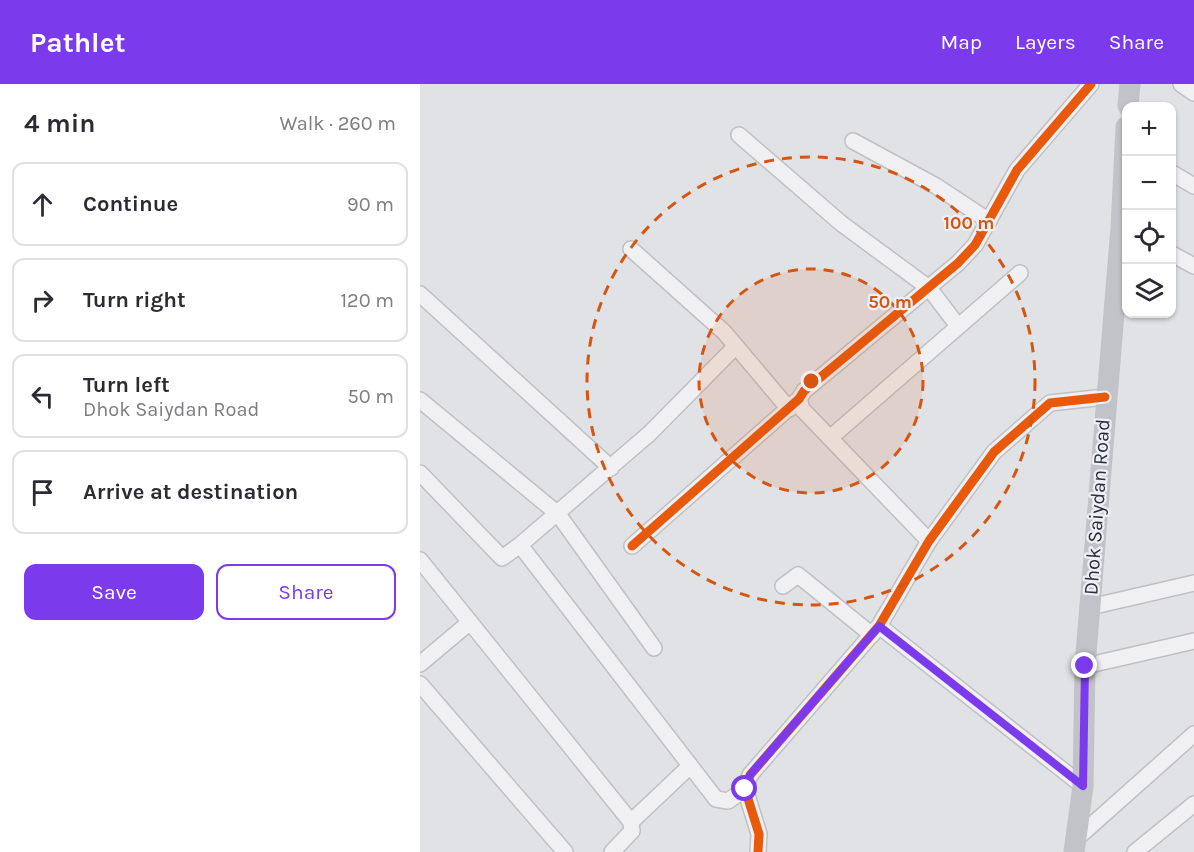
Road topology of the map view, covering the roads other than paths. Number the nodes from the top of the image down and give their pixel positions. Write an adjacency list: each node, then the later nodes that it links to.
1 (1091, 84): 12 (street)
2 (1130, 84): 5 (main road)
3 (1181, 84): 4 (street)
4 (1194, 93)
5 (1128, 102)
6 (739, 135): 18 (street)
7 (854, 141): 12 (street)
8 (1126, 156): 11 (main road, Dhok Saiydan Road)
9 (1176, 175): 10 (street)
10 (1194, 186)
11 (1124, 210)
12 (989, 221): 18 (street)
13 (1122, 248): 22 (main road, Dhok Saiydan Road)
14 (631, 249): 21 (street)
15 (1176, 256): 16 (street)
16 (1194, 266)
17 (1020, 273): 20 (street)
18 (929, 288): 20 (street); 24 (street)
19 (420, 294): 26 (street)
20 (958, 326): 25 (street)
21 (736, 346): 24 (street); 26 (street)
22 (1105, 397): 29 (street); 35 (main road, Dhok Saiydan Road)
23 (420, 400): 28 (street)
24 (794, 404): 25 (street); 31 (street)
25 (830, 438): 29 (street)
26 (611, 468): 28 (street)
27 (420, 474): 30 (street)
28 (558, 514): 30 (street); 39 (street)
29 (928, 541): 37 (street)
30 (520, 545): 44 (street)
31 (632, 546)
32 (420, 560): 36 (street)
33 (1194, 583): 35 (street)
34 (783, 585): 37 (street)
35 (1090, 607): 41 (main road, Dhok Saiydan Road)
36 (470, 622): 40 (street); 48 (street)
37 (875, 631): 45 (street); 46 (street)
38 (1194, 641): 41 (street)
39 (654, 648)
40 (420, 664)
41 (1085, 666): 45 (main road, Dhok Saiydan Road)
42 (420, 684): 50 (street)
43 (1194, 734): 49 (street)
44 (690, 766): 46 (street); 48 (street)
45 (1083, 786): 49 (main road, Dhok Saiydan Road)
46 (745, 789): 52 (street)
47 (1194, 804): 53 (street)
48 (631, 822): 51 (street)
49 (1075, 846)
50 (565, 852)
51 (612, 852)
52 (758, 852)
53 (1136, 852)

